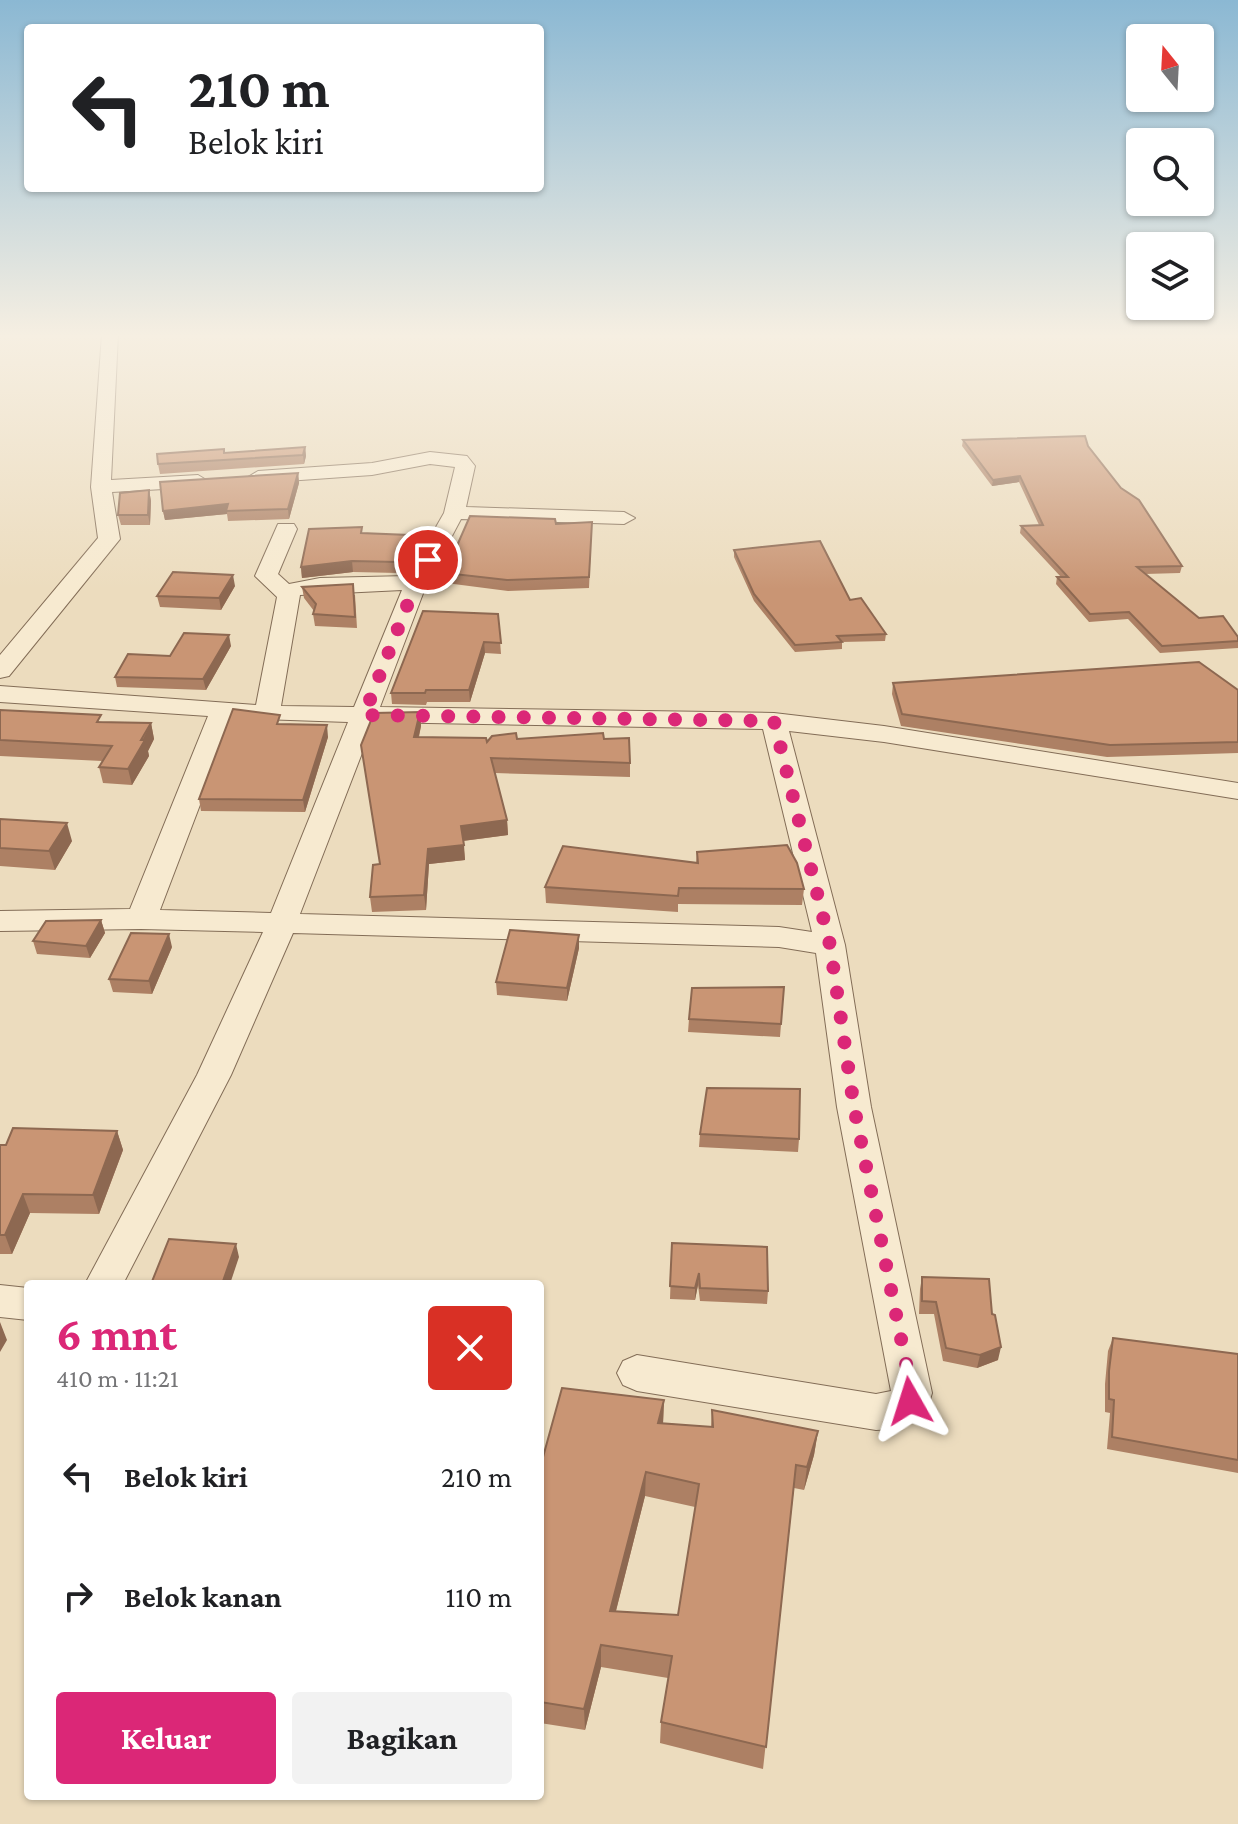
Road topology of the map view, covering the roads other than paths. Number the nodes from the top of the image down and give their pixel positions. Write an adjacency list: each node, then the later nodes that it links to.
1 (105, 419): 4 (street)
2 (244, 478): 5 (street)
3 (212, 480): 4 (street)
4 (101, 487): 10 (street)
5 (454, 513): 6 (street); 8 (street)
6 (624, 518)
7 (286, 529): 9 (street)
8 (416, 583): 9 (street); 14 (street)
9 (285, 591): 13 (street)
10 (0, 671)
11 (0, 694): 12 (street)
12 (223, 711): 13 (street); 17 (street)
13 (267, 713): 14 (street)
14 (364, 715): 15 (street); 19 (street)
15 (774, 721): 16 (street); 20 (street)
16 (1238, 791)
17 (141, 919): 18 (street); 19 (street)
18 (0, 921)
19 (281, 925): 20 (street); 21 (street)
20 (830, 945): 24 (street)
21 (106, 1280)
22 (0, 1301): 23 (street)
23 (24, 1304)
24 (637, 1373)

